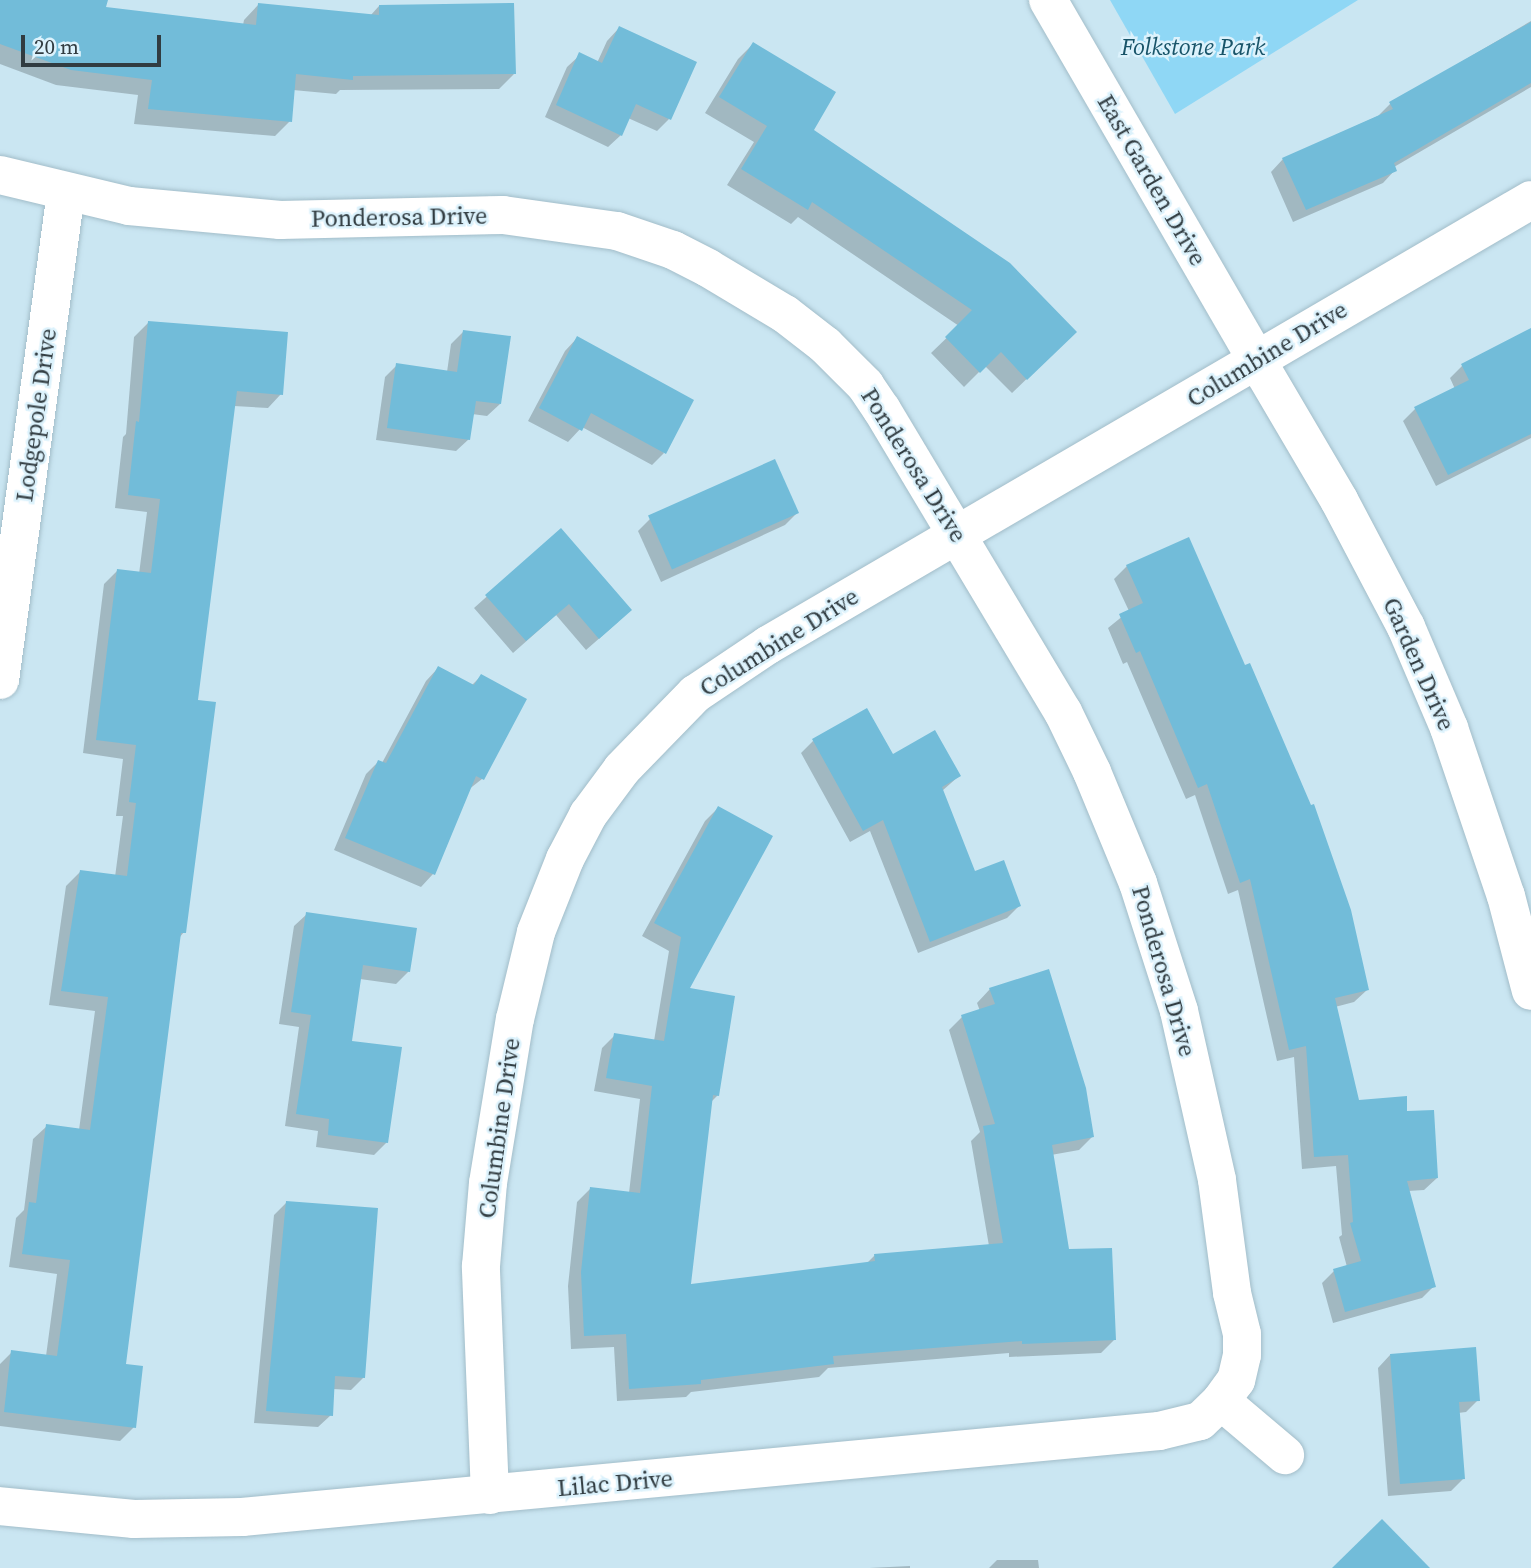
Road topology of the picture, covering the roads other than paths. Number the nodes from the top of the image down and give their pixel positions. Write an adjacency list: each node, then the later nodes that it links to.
1 (1048, 0): 5 (street, East Garden Drive)
2 (0, 175): 3 (street, Ponderosa Drive)
3 (66, 191): 6 (street, Ponderosa Drive); 7 (street, Lodgepole Drive)
4 (1531, 200): 5 (street, Columbine Drive)
5 (1256, 359): 6 (street, Columbine Drive); 8 (street, Garden Drive)
6 (958, 533): 9 (street, Ponderosa Drive); 11 (street, Columbine Drive)
7 (0, 680)
8 (1531, 991)
9 (1221, 1401): 10 (street); 11 (street, Lilac Drive)
10 (1286, 1455)
11 (490, 1495): 12 (street, Lilac Drive)
12 (0, 1506)

